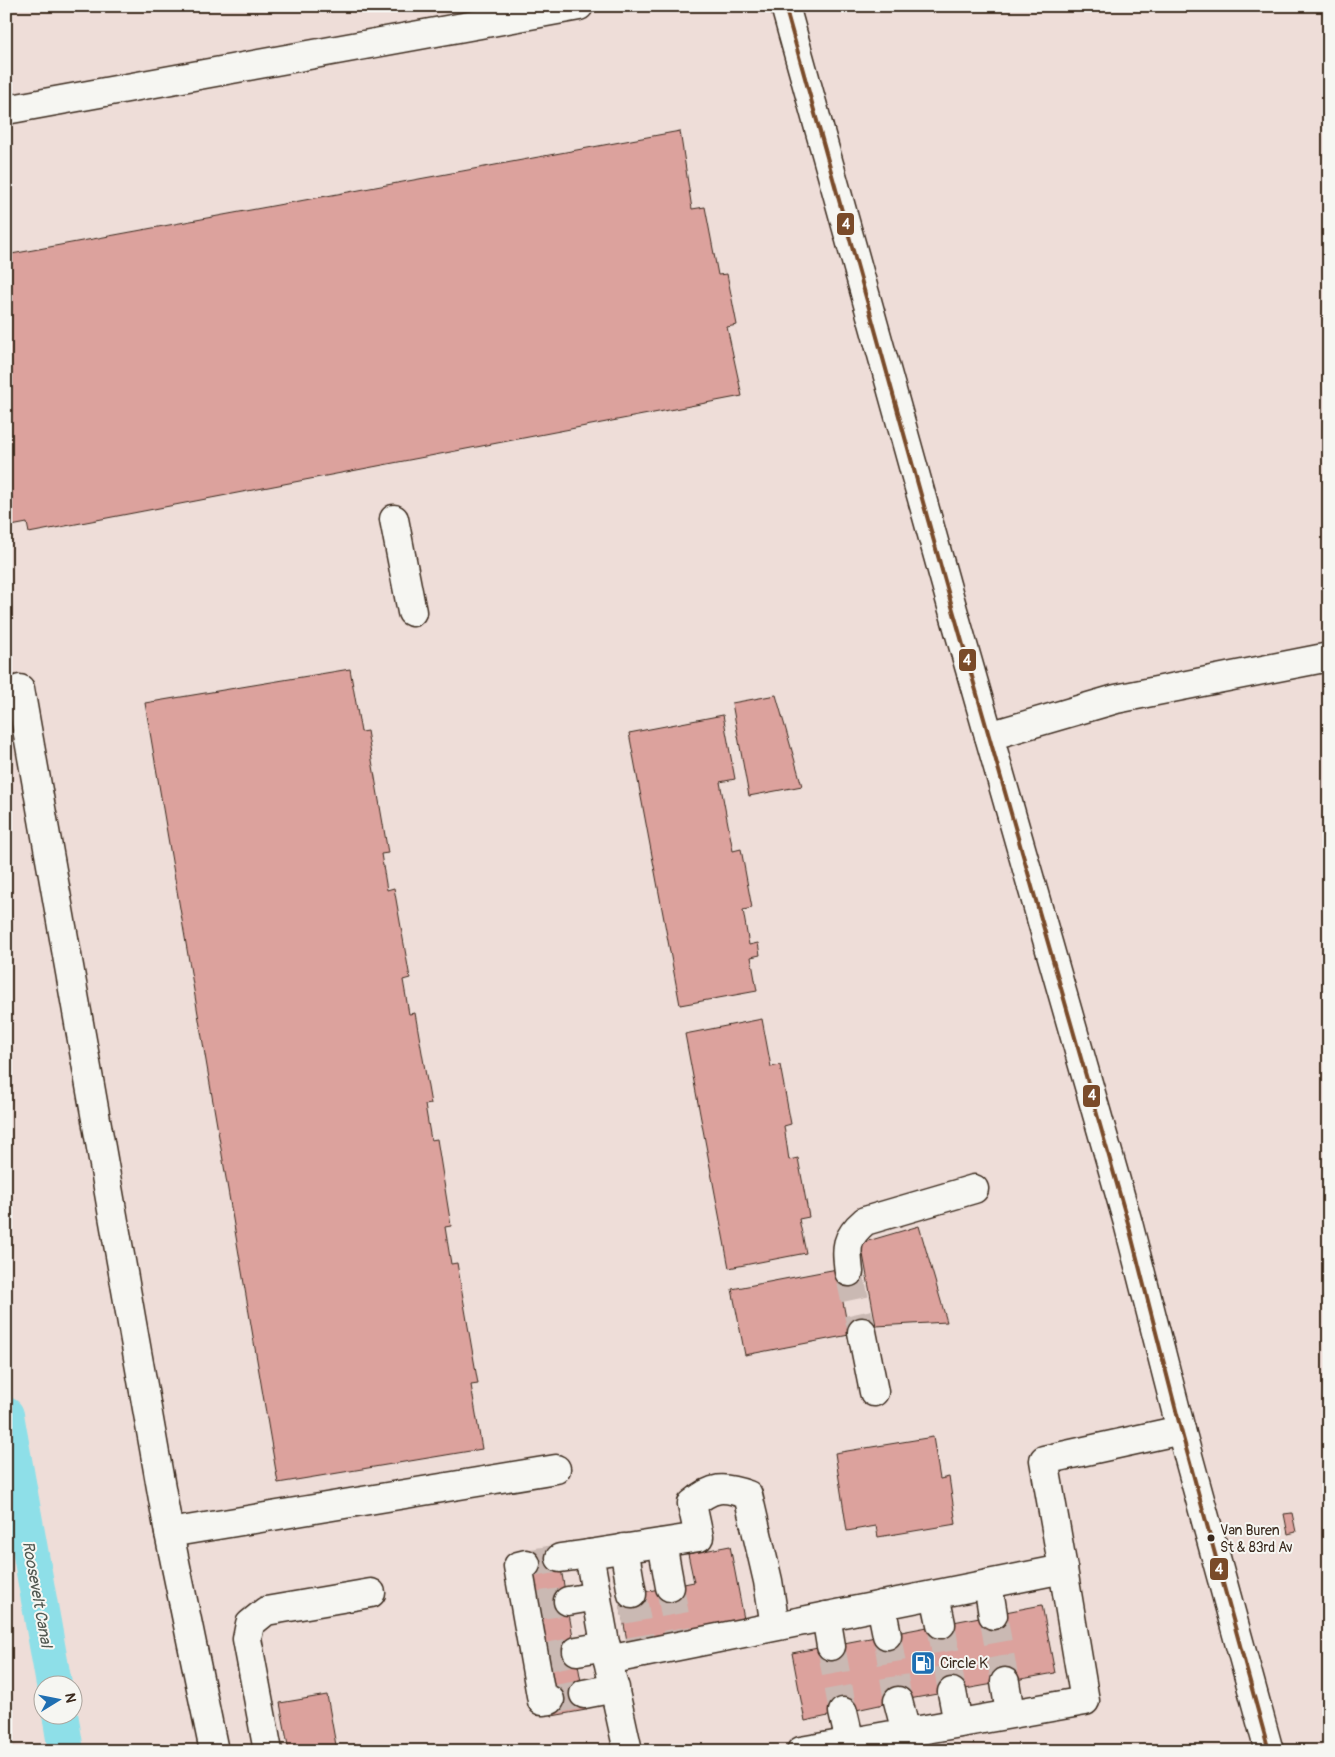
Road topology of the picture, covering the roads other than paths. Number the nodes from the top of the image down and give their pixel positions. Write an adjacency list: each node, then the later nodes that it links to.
1 (579, 6): 3 (main road)
2 (785, 6): 8 (main road)
3 (6, 110)
4 (394, 519): 5 (main road)
5 (412, 612)
6 (1329, 657): 8 (main road)
7 (20, 689): 15 (main road)
8 (989, 736): 13 (main road)
9 (974, 1189): 10 (main road)
10 (850, 1272)
11 (862, 1332): 12 (main road)
12 (874, 1392)
13 (1181, 1430): 21 (main road); 53 (main road)
14 (556, 1469): 15 (main road)
15 (169, 1533): 49 (main road)
16 (662, 1543): 17 (main road); 23 (main road); 33 (main road)
17 (624, 1548): 18 (main road); 25 (main road)
18 (589, 1554): 19 (main road); 27 (main road)
19 (560, 1558)
20 (526, 1564): 42 (main road)
21 (1063, 1569): 22 (main road); 45 (main road)
22 (988, 1584): 26 (main road); 30 (main road)
23 (670, 1587)
24 (371, 1593): 50 (main road)
25 (632, 1594)
26 (935, 1595): 29 (main road); 32 (main road)
27 (597, 1596): 28 (main road); 37 (main road)
28 (568, 1601)
29 (882, 1605): 31 (main road); 34 (main road)
30 (993, 1615)
31 (826, 1616): 33 (main road); 35 (main road)
32 (941, 1624)
33 (775, 1626): 37 (main road)
34 (887, 1635)
35 (831, 1646)
36 (577, 1651): 37 (main road)
37 (607, 1653): 39 (main road)
38 (1005, 1682): 45 (main road)
39 (615, 1688): 41 (main road); 51 (main road)
40 (952, 1692): 46 (main road)
41 (584, 1694)
42 (550, 1700)
43 (898, 1701): 47 (main road)
44 (842, 1712): 48 (main road)
45 (1010, 1713): 46 (main road)
46 (958, 1723): 47 (main road)
47 (906, 1732): 48 (main road)
48 (850, 1742): 52 (main road)
49 (214, 1751)
50 (268, 1751)
51 (628, 1751)
52 (801, 1751)
53 (1268, 1751)

